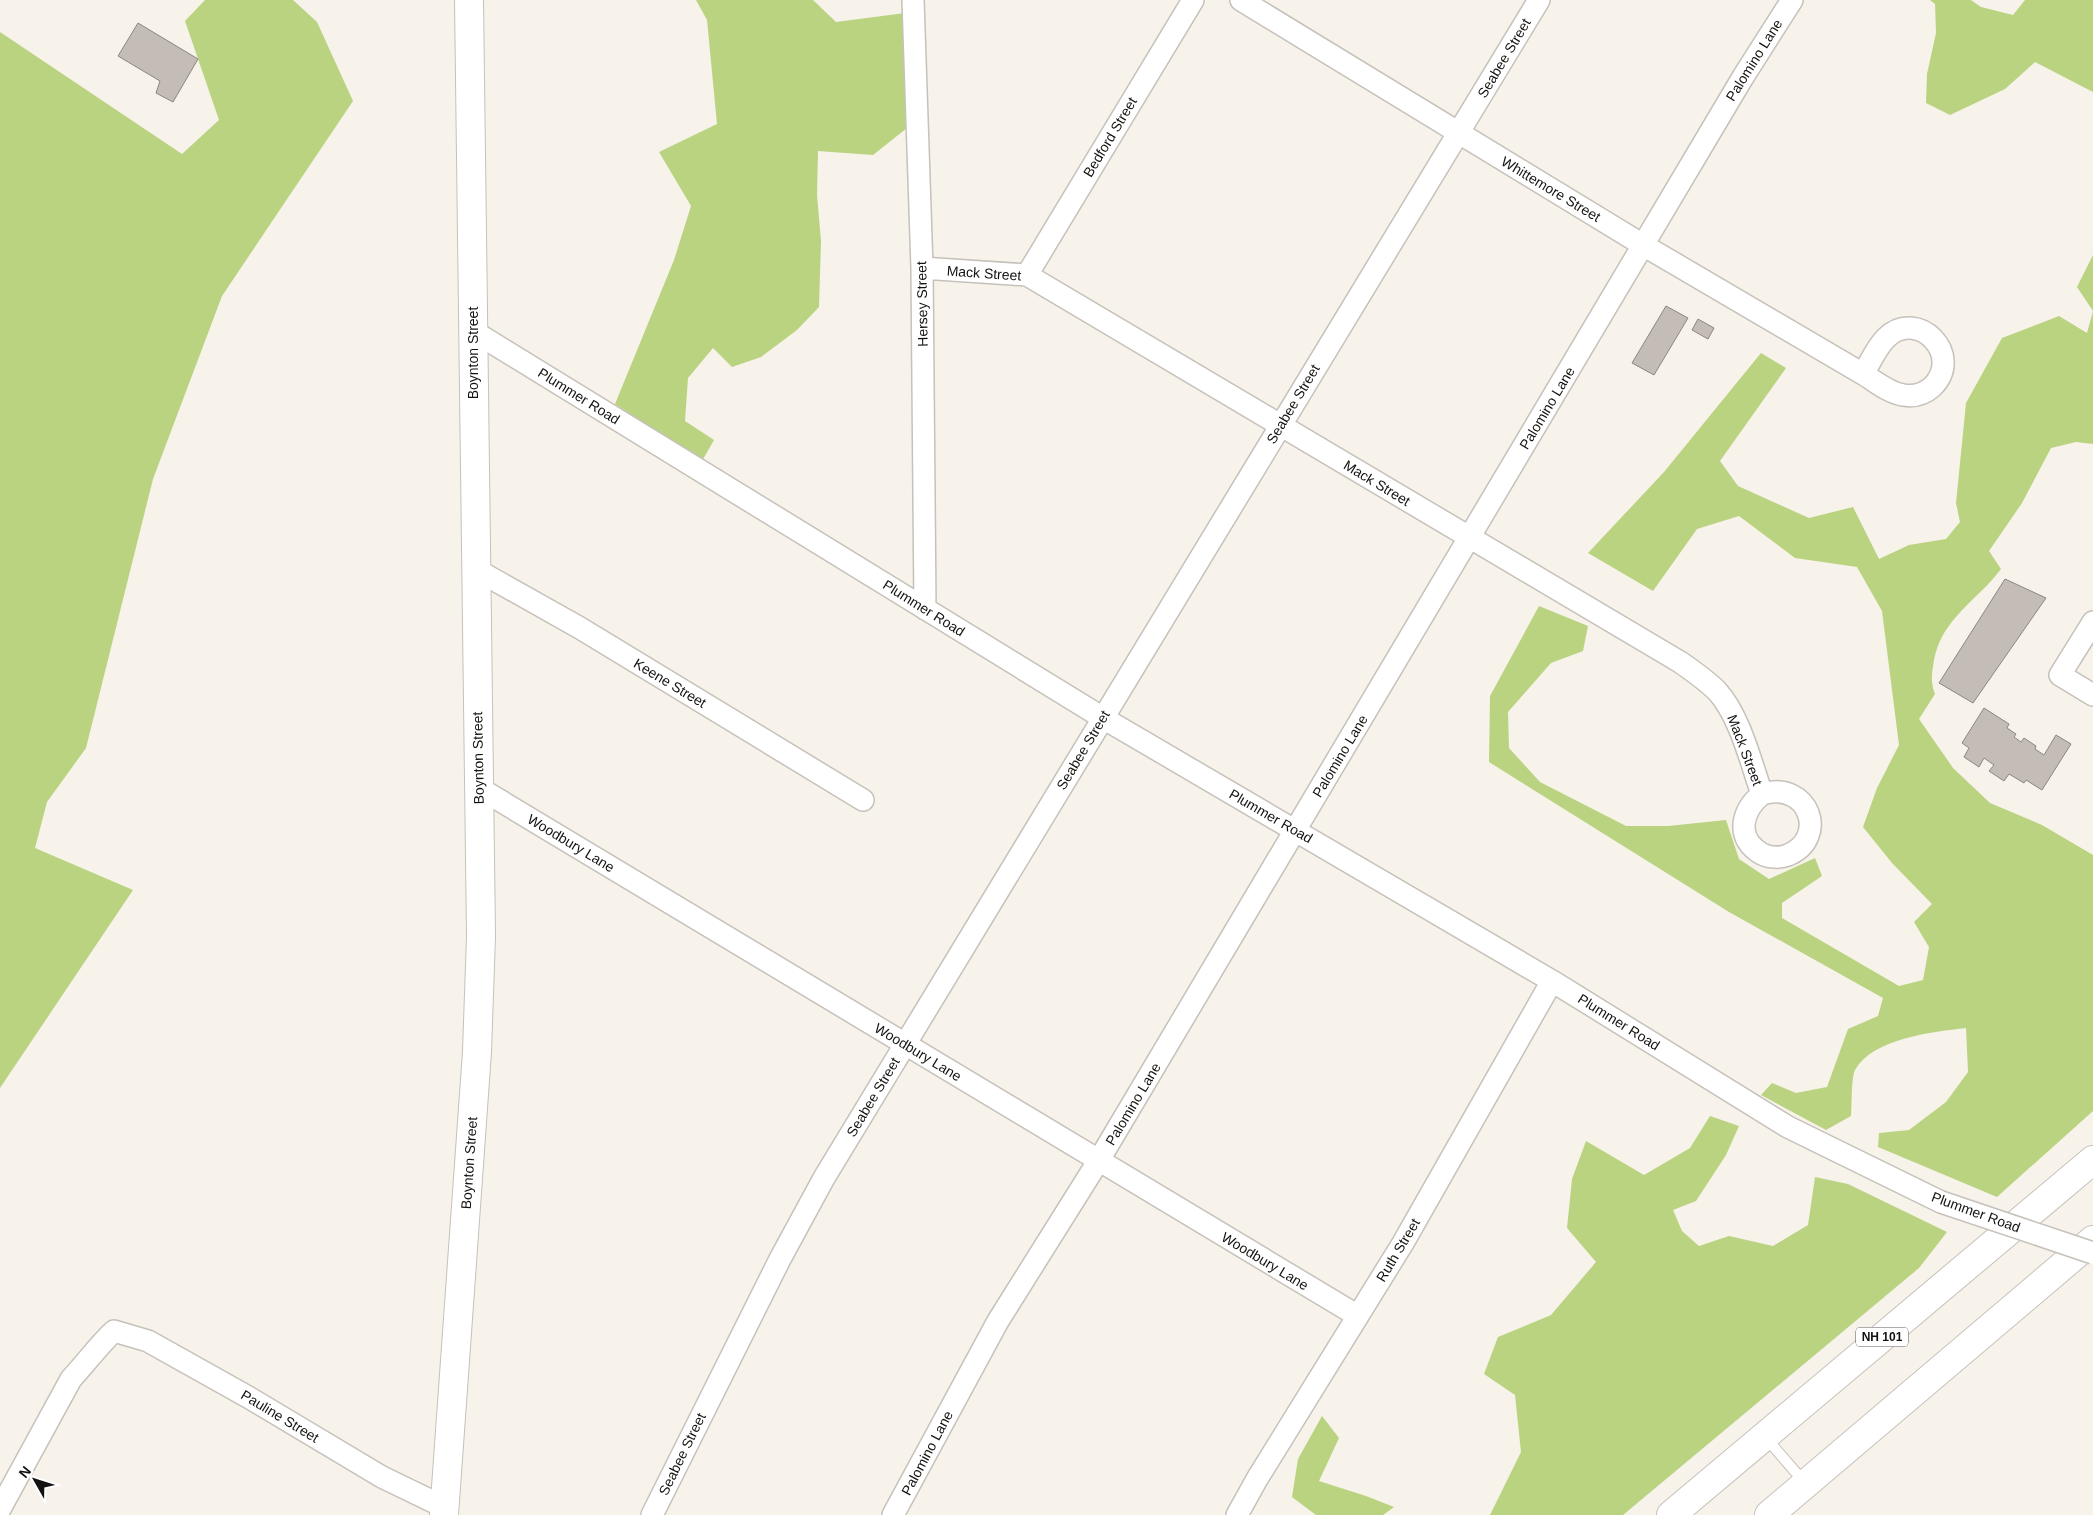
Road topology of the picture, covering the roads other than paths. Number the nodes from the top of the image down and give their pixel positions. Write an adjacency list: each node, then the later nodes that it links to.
1 (469, 0): 11 (main road, Boynton Street)
2 (913, 0): 9 (street, Hersey Street)
3 (1192, 0): 10 (street, Bedford Street)
4 (1242, 0): 7 (street, Whittemore Street)
5 (1539, 0): 7 (street, Seabee Street)
6 (1792, 0): 8 (street, Palomino Lane)
7 (1458, 132): 8 (street, Whittemore Street); 13 (street, Seabee Street)
8 (1644, 245): 12 (street, Whittemore Street); 14 (street, Palomino Lane)
9 (922, 268): 10 (street, Mack Street); 16 (street, Hersey Street)
10 (1026, 275): 13 (street, Mack Street)
11 (473, 331): 15 (main road, Boynton Street); 16 (street, Plummer Road)
12 (1863, 374)
13 (1280, 426): 14 (street, Mack Street); 19 (street, Seabee Street)
14 (1470, 538): 21 (street, Mack Street); 23 (street, Palomino Lane)
15 (475, 570): 20 (main road, Boynton Street); 22 (street, Keene Street)
16 (925, 609): 19 (street, Plummer Road)
17 (2093, 622): 18 (street)
18 (2093, 695)
19 (1102, 718): 23 (street, Plummer Road); 25 (street, Seabee Street)
20 (479, 788): 25 (street, Woodbury Lane); 34 (main road, Boynton Street)
21 (1762, 794)
22 (864, 800)
23 (1295, 830): 24 (street, Plummer Road); 26 (street, Palomino Lane)
24 (1552, 981): 29 (street, Plummer Road, bridge); 30 (street, Ruth Street)
25 (904, 1044): 26 (street, Woodbury Lane); 35 (street, Seabee Street)
26 (1099, 1160): 30 (street, Woodbury Lane); 36 (street, Palomino Lane)
27 (2093, 1160): 31 (main road, NH 101)
28 (2093, 1240): 32 (main road)
29 (2093, 1253)
30 (1358, 1316): 37 (street, Ruth Street)
31 (1764, 1436): 32 (lane); 38 (main road, NH 101)
32 (1806, 1484): 39 (main road)
33 (0, 1509): 34 (street, Pauline Street)
34 (444, 1511)
35 (652, 1515)
36 (893, 1515)
37 (1237, 1515)
38 (1671, 1515)
39 (1769, 1515)

